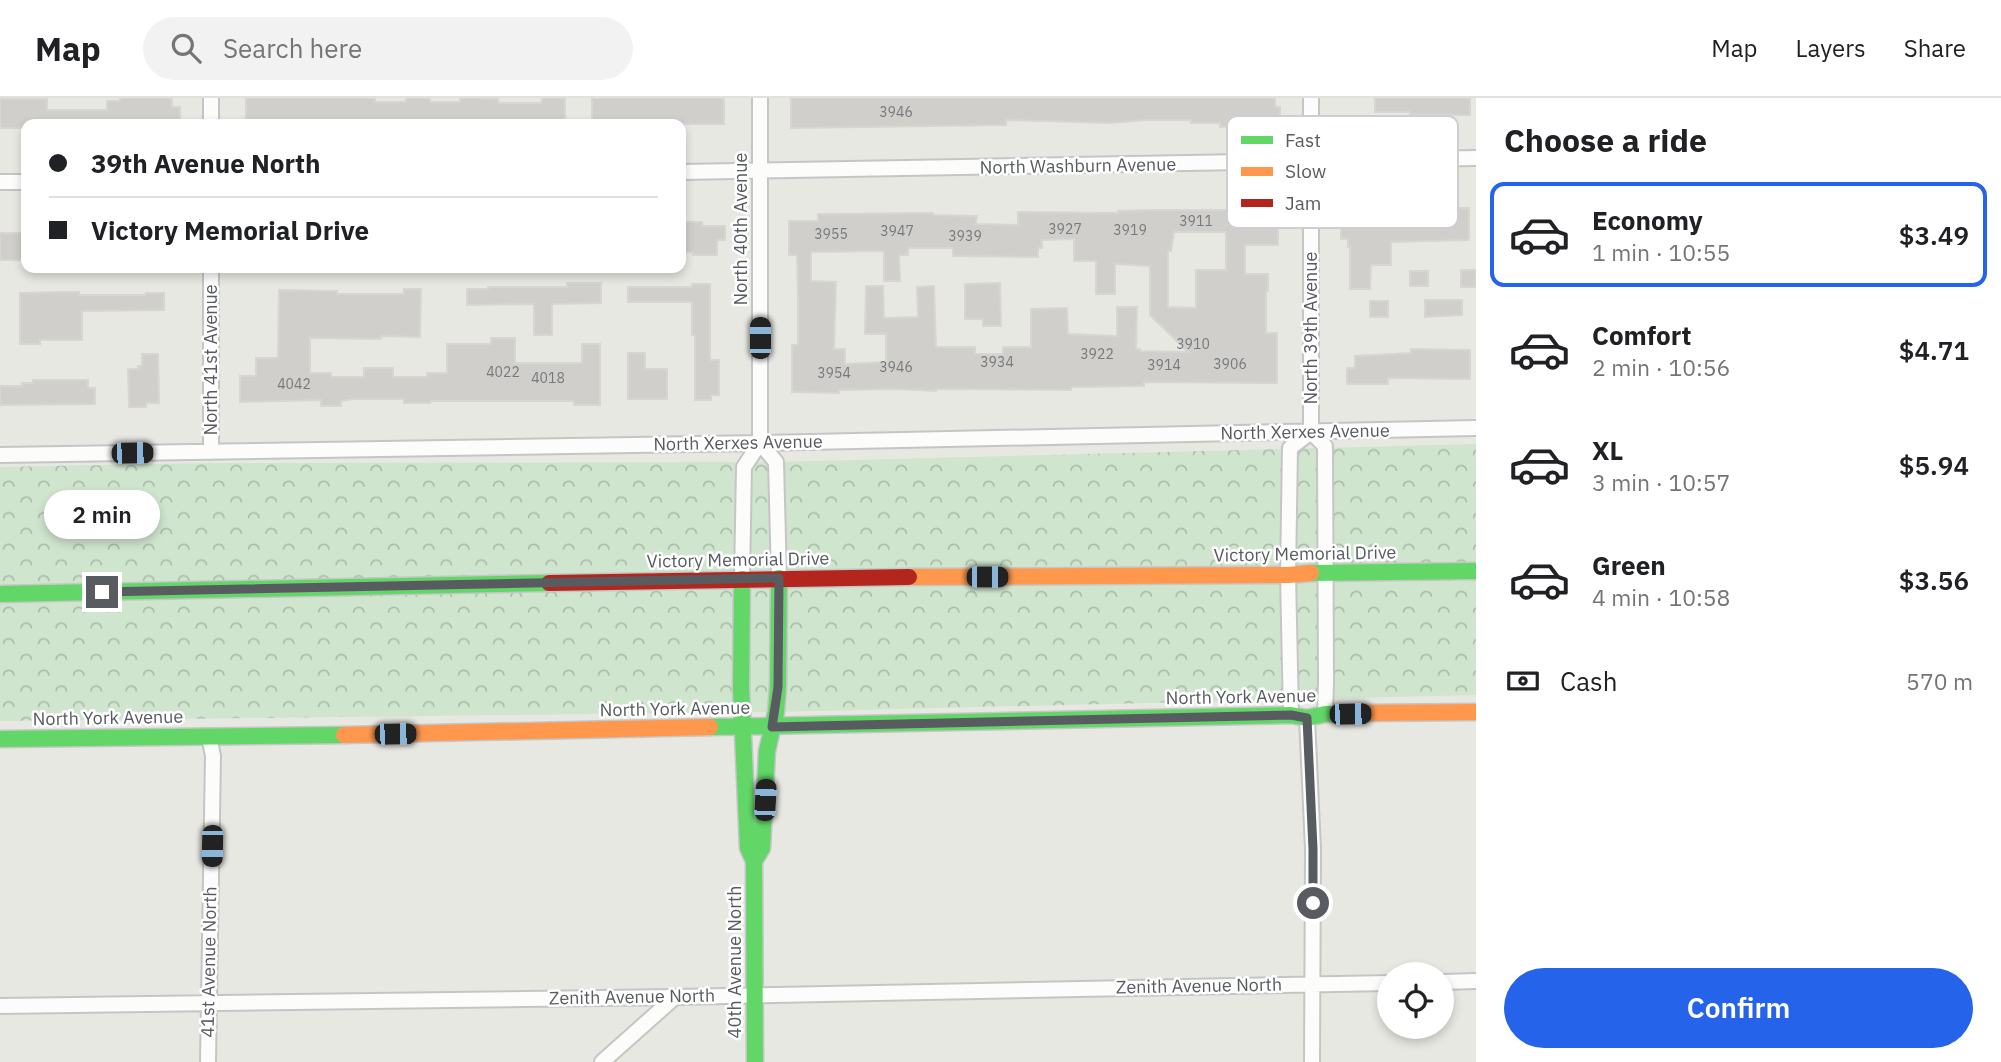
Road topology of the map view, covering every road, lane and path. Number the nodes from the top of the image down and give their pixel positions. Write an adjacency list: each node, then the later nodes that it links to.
1 (211, 98): 5 (street)
2 (760, 98): 10 (street, North 40th Avenue)
3 (1311, 98): 4 (street, North 39th Avenue)
4 (1311, 116)
5 (211, 119)
6 (1458, 158): 7 (street, North Washburn Avenue)
7 (1476, 158)
8 (1227, 164): 10 (street, North Washburn Avenue)
9 (686, 172): 10 (street, North Washburn Avenue)
10 (760, 172): 17 (street, North 40th Avenue)
11 (0, 182): 12 (street)
12 (21, 182)
13 (1311, 228): 16 (street, North 39th Avenue)
14 (211, 273): 18 (street, North 41st Avenue)
15 (1476, 428): 16 (street, North Xerxes Avenue)
16 (1311, 432): 17 (street, North Xerxes Avenue); 21 (street, North 39th Avenue); 22 (street)
17 (760, 443): 18 (street, North Xerxes Avenue); 23 (street, North 40th Avenue); 24 (street, North 40th Avenue)
18 (211, 452): 19 (street, North Xerxes Avenue)
19 (0, 455)
20 (1476, 571): 21 (street, Victory Memorial Drive)
21 (1326, 572): 22 (street, Victory Memorial Drive); 27 (street, North 39th Avenue)
22 (1288, 575): 23 (street, Victory Memorial Drive); 28 (street)
23 (779, 578): 24 (street, Victory Memorial Drive); 31 (street, North 40th Avenue)
24 (742, 579): 25 (street, Victory Memorial Drive); 30 (street, North 40th Avenue)
25 (0, 594)
26 (1476, 712): 27 (street, North York Avenue)
27 (1325, 714): 29 (street, North York Avenue)
28 (1291, 715): 29 (street, North York Avenue); 31 (street, North York Avenue)
29 (1307, 718): 38 (street)
30 (743, 726): 31 (street, North York Avenue); 32 (street, North York Avenue); 34 (street, North 40th Avenue)
31 (772, 727): 34 (street, North 40th Avenue)
32 (209, 736): 33 (street, North York Avenue); 41 (street, 41st Avenue North)
33 (0, 739)
34 (754, 861): 39 (street, 40th Avenue North)
35 (1476, 981): 36 (street)
36 (1454, 982)
37 (1377, 983): 38 (street, Zenith Avenue North)
38 (1312, 984): 39 (street, Zenith Avenue North); 46 (street)
39 (755, 995): 40 (street, Zenith Avenue North); 45 (street, 40th Avenue North)
40 (675, 997): 41 (street, Zenith Avenue North); 44 (street)
41 (208, 1003): 42 (street, Zenith Avenue North); 43 (street, 41st Avenue North)
42 (0, 1006)
43 (208, 1062)
44 (602, 1062)
45 (755, 1062)
46 (1312, 1062)

